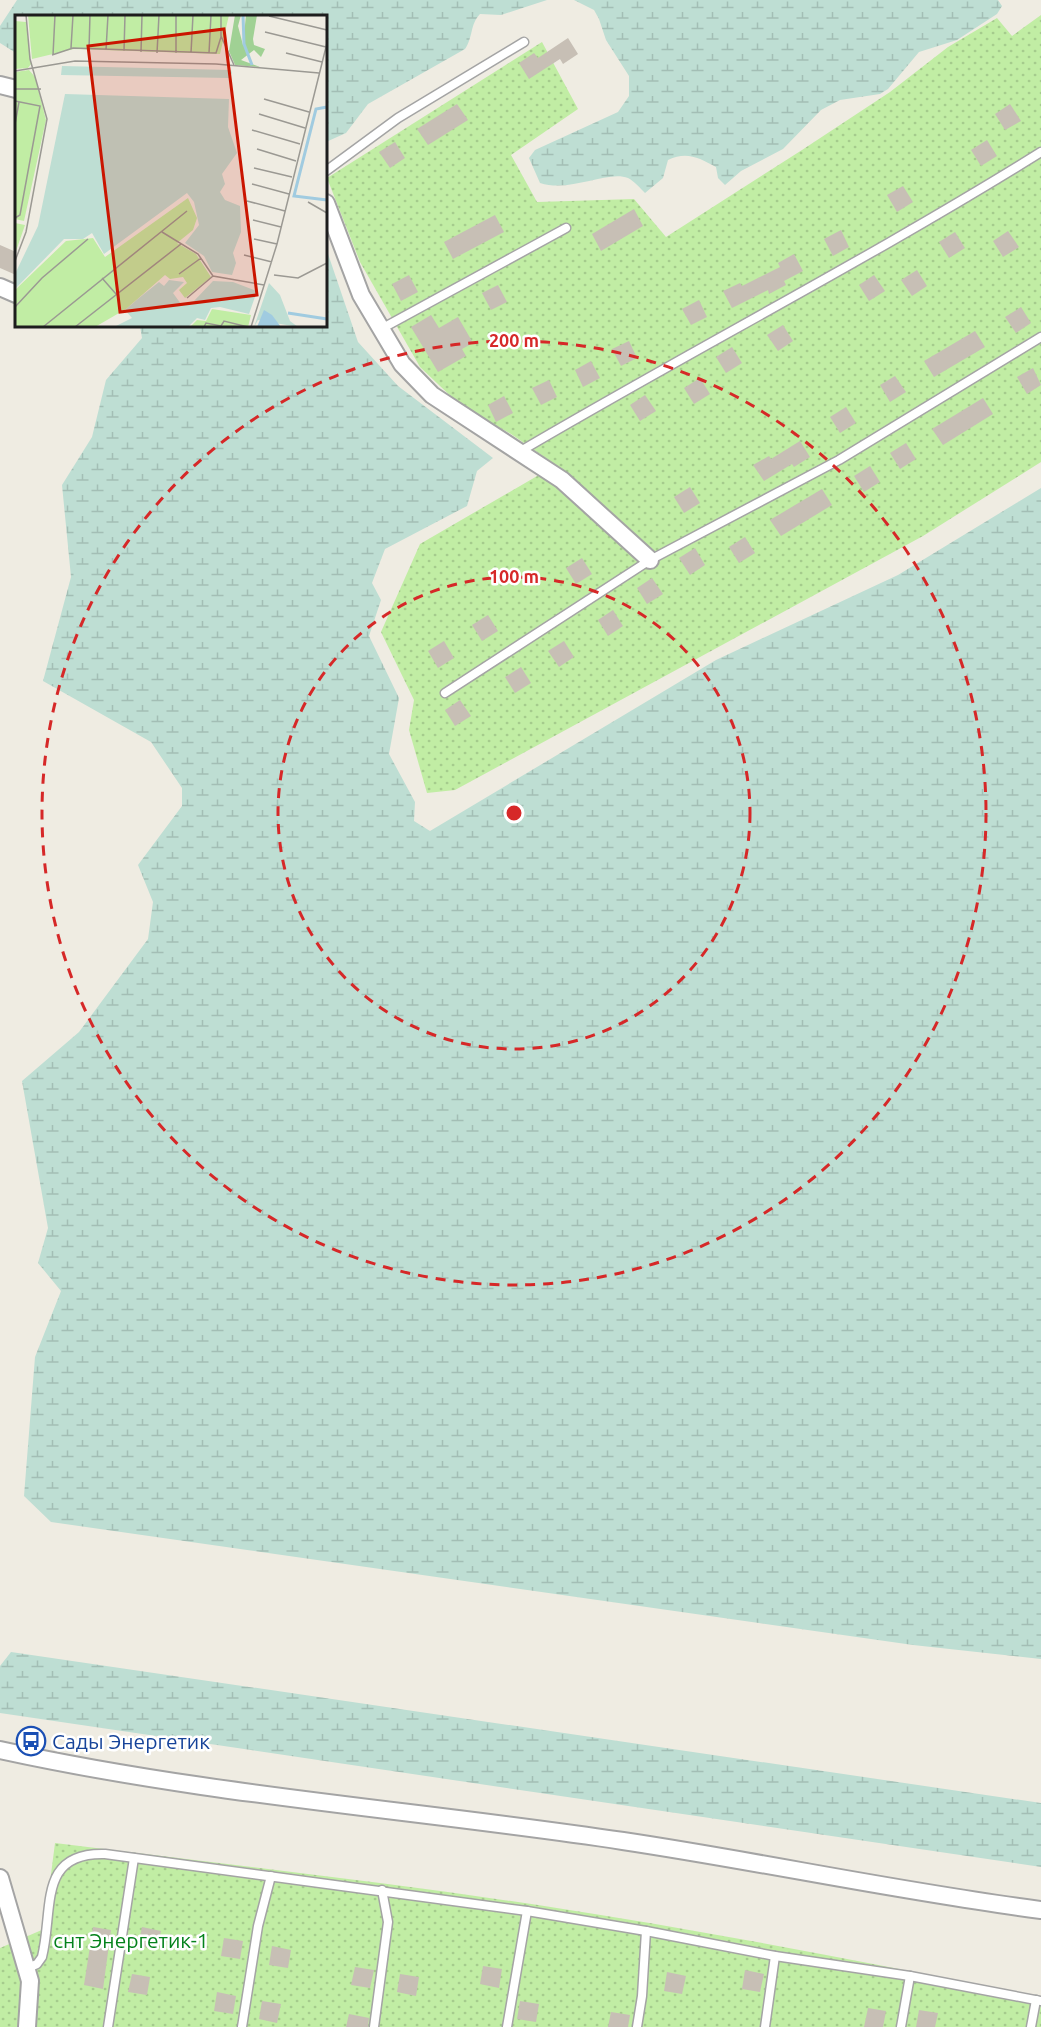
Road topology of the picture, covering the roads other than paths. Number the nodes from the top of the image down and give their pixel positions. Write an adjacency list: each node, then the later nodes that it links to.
1 (524, 42): 5 (lane)
2 (0, 85): 3 (street)
3 (15, 89)
4 (1041, 152): 12 (lane)
5 (327, 170)
6 (327, 206): 10 (street)
7 (566, 228): 10 (lane)
8 (0, 287): 9 (street)
9 (15, 294)
10 (381, 328): 12 (street)
11 (1041, 337): 13 (lane)
12 (519, 452): 13 (street)
13 (650, 560): 14 (lane)
14 (445, 693)
15 (0, 1750): 20 (street)
16 (134, 1858): 17 (lane); 24 (lane); 28 (lane)
17 (271, 1876): 19 (lane); 29 (lane)
18 (0, 1878): 24 (street)
19 (382, 1890): 21 (lane); 30 (lane)
20 (1041, 1910)
21 (527, 1911): 22 (lane); 31 (lane)
22 (646, 1930): 23 (lane); 32 (lane)
23 (776, 1956): 25 (lane); 33 (lane)
24 (28, 1968): 27 (street)
25 (910, 1976): 26 (lane); 34 (lane)
26 (1038, 2001): 35 (lane)
27 (27, 2027)
28 (108, 2027)
29 (242, 2027)
30 (374, 2027)
31 (507, 2027)
32 (637, 2027)
33 (765, 2027)
34 (901, 2027)
35 (1031, 2027)

